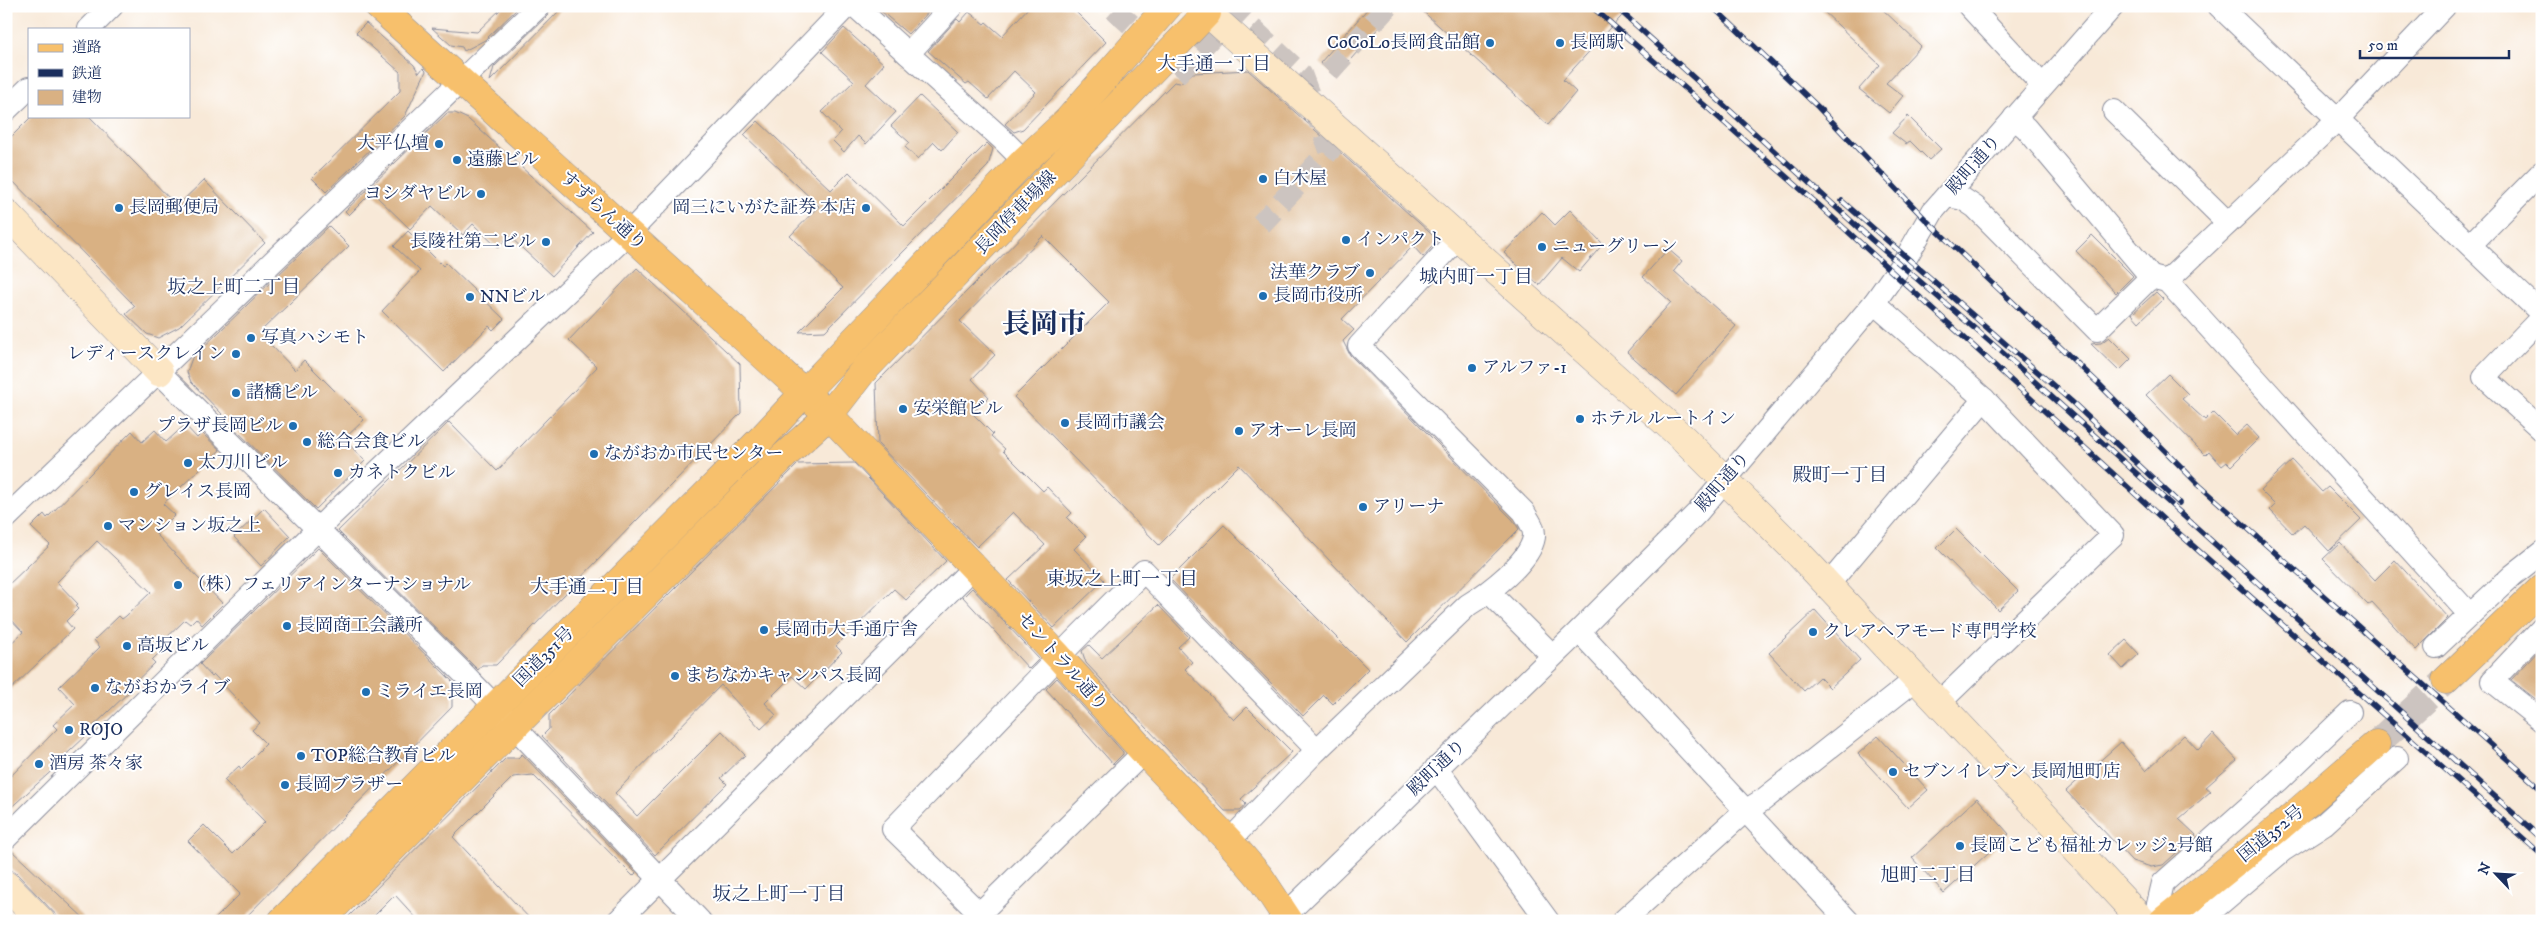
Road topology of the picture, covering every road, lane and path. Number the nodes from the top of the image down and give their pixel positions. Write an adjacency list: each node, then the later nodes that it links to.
1 (112, 6): 13 (street)
2 (378, 6): 15 (main road, すずらん通り)
3 (539, 6): 15 (street)
4 (847, 6): 27 (street)
5 (855, 6): 14 (street)
6 (952, 6): 14 (street)
7 (1168, 6): 22 (main road, 長岡停車場線)
8 (1968, 6): 16 (street)
9 (2113, 6): 16 (street, 殿町通り)
10 (2219, 6): 21 (street)
11 (2445, 6): 21 (street)
12 (1207, 9): 28 (street); 36 (main road, 長岡停車場線)
13 (90, 28)
14 (908, 54): 22 (street)
15 (462, 82): 27 (main road, すずらん通り); 33 (street)
16 (2042, 85): 20 (street, 殿町通り)
17 (28, 89): 18 (street)
18 (6, 110)
19 (2114, 111): 26 (street)
20 (2014, 118): 24 (street, 殿町通り); 30 (street)
21 (2337, 120): 26 (street); 29 (street)
22 (1024, 161): 34 (main road, 長岡停車場線)
23 (2542, 172): 29 (street)
24 (1947, 196): 30 (street); 31 (street, 殿町通り)
25 (6, 213): 33 (street)
26 (2228, 223): 30 (street)
27 (628, 234): 34 (main road, すずらん通り); 40 (street)
28 (1459, 237): 38 (street); 45 (street)
29 (2470, 245): 32 (street)
30 (2159, 279): 46 (street)
31 (1874, 303): 35 (street); 38 (street, 殿町通り)
32 (2542, 315): 37 (street)
33 (159, 372): 39 (street); 40 (street)
34 (805, 392): 36 (main road, すずらん通り); 55 (main road, 国道351号)
35 (1984, 398): 43 (street); 54 (street)
36 (828, 415): 42 (main road, セントラル通り); 58 (main road, 国道351号)
37 (2542, 430)
38 (1726, 480): 43 (street); 48 (street, 殿町通り)
39 (6, 518)
40 (319, 529): 55 (street); 64 (street)
41 (2542, 552): 46 (street)
42 (974, 567): 51 (main road, セントラル通り); 66 (street)
43 (1828, 585): 52 (street)
44 (2542, 588): 53 (main road)
45 (1489, 592): 50 (street); 59 (street)
46 (2470, 615): 49 (street)
47 (2542, 628): 57 (street)
48 (1579, 631): 50 (street, 殿町通り); 63 (street)
49 (2436, 647)
50 (1552, 655): 62 (street, 殿町通り)
51 (1059, 657): 59 (street); 61 (main road, セントラル通り); 68 (street)
52 (1915, 680): 54 (street); 63 (street)
53 (2446, 680)
54 (1938, 704): 78 (street)
55 (495, 706): 58 (street); 71 (main road, 国道351号)
56 (2350, 712): 79 (street)
57 (2542, 721)
58 (515, 726): 66 (street); 72 (main road, 国道351号)
59 (1317, 750): 65 (street)
60 (2387, 751): 80 (main road, 国道352号); 81 (street)
61 (1144, 752): 65 (main road, セントラル通り); 68 (street)
62 (1436, 768): 69 (street, 殿町通り); 75 (street)
63 (1746, 811): 76 (street); 77 (street)
64 (6, 838)
65 (1229, 841): 69 (main road, セントラル通り)
66 (660, 880): 73 (street); 74 (street)
67 (6, 885): 70 (street)
68 (976, 917)
69 (1285, 919)
70 (42, 921)
71 (282, 921)
72 (320, 921)
73 (618, 921)
74 (700, 921)
75 (1548, 921)
76 (1623, 921)
77 (1848, 921)
78 (2143, 921)
79 (2154, 921)
80 (2163, 921)
81 (2196, 921)

